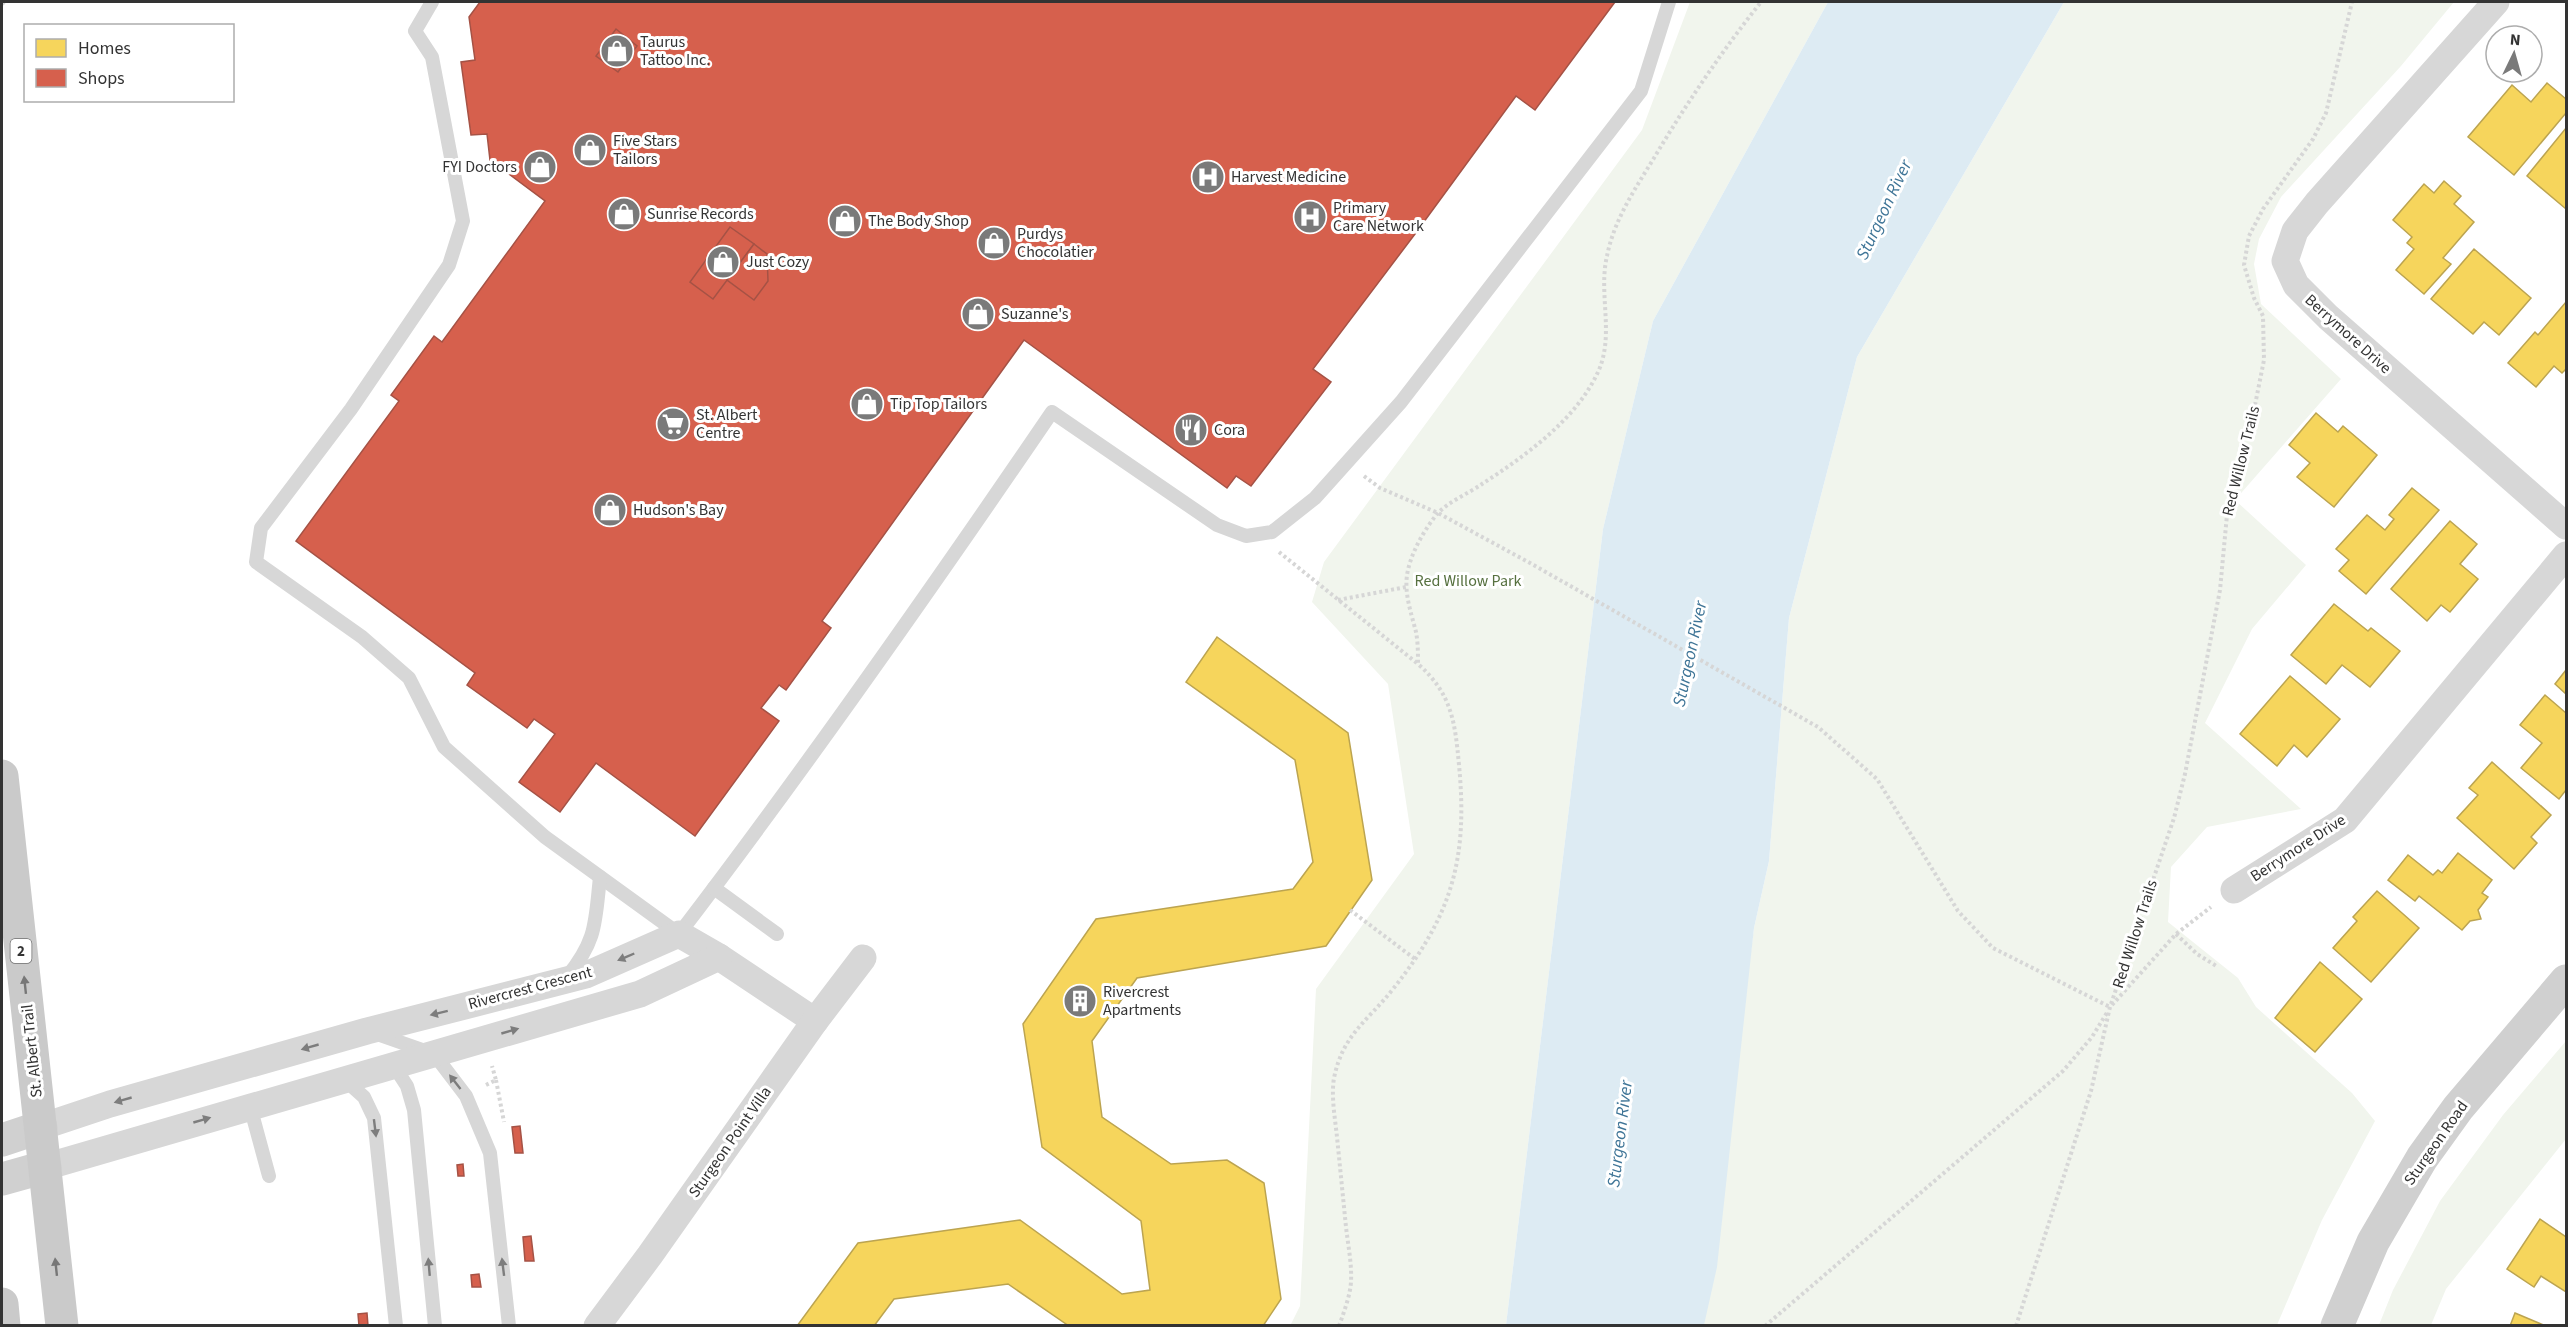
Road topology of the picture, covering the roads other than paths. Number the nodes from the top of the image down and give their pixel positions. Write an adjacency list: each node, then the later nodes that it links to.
1 (432, 2): 7 (lane)
2 (1670, 2): 8 (lane)
3 (2496, 2): 4 (street, Berrymore Drive)
4 (2566, 525)
5 (2566, 555): 9 (street, Berrymore Drive)
6 (2, 776): 22 (main road, St. Albert Trail / 2, one-way to 6)
7 (600, 877): 10 (lane); 14 (lane)
8 (714, 888): 10 (lane); 11 (lane)
9 (2234, 890)
10 (679, 934): 12 (street); 14 (street, Rivercrest Crescent, one-way to 14)
11 (777, 934)
12 (719, 957): 16 (street); 18 (street, one-way to 12)
13 (863, 958): 16 (street, Sturgeon Point Villa)
14 (564, 981): 17 (street, Rivercrest Crescent, one-way to 17)
15 (2566, 981): 34 (main road, Sturgeon Road)
16 (815, 1021): 33 (street, Sturgeon Point Villa)
17 (367, 1031): 18 (lane); 19 (street); 22 (street, Rivercrest Crescent, one-way to 22)
18 (434, 1054): 19 (street); 32 (lane, one-way to 18)
19 (394, 1065): 20 (street); 31 (lane, one-way to 19)
20 (345, 1080): 21 (street); 30 (lane, one-way to 30)
21 (249, 1106): 24 (street, one-way to 21); 25 (lane)
22 (40, 1127): 23 (main road); 24 (main road, St. Albert Trail / 2)
23 (2, 1140)
24 (45, 1167): 26 (main road); 29 (main road, St. Albert Trail / 2, one-way to 24)
25 (269, 1176)
26 (2, 1179)
27 (2, 1304): 28 (main road)
28 (4, 1326)
29 (62, 1326)
30 (396, 1326)
31 (435, 1326)
32 (509, 1326)
33 (597, 1326)
34 (2337, 1326)

